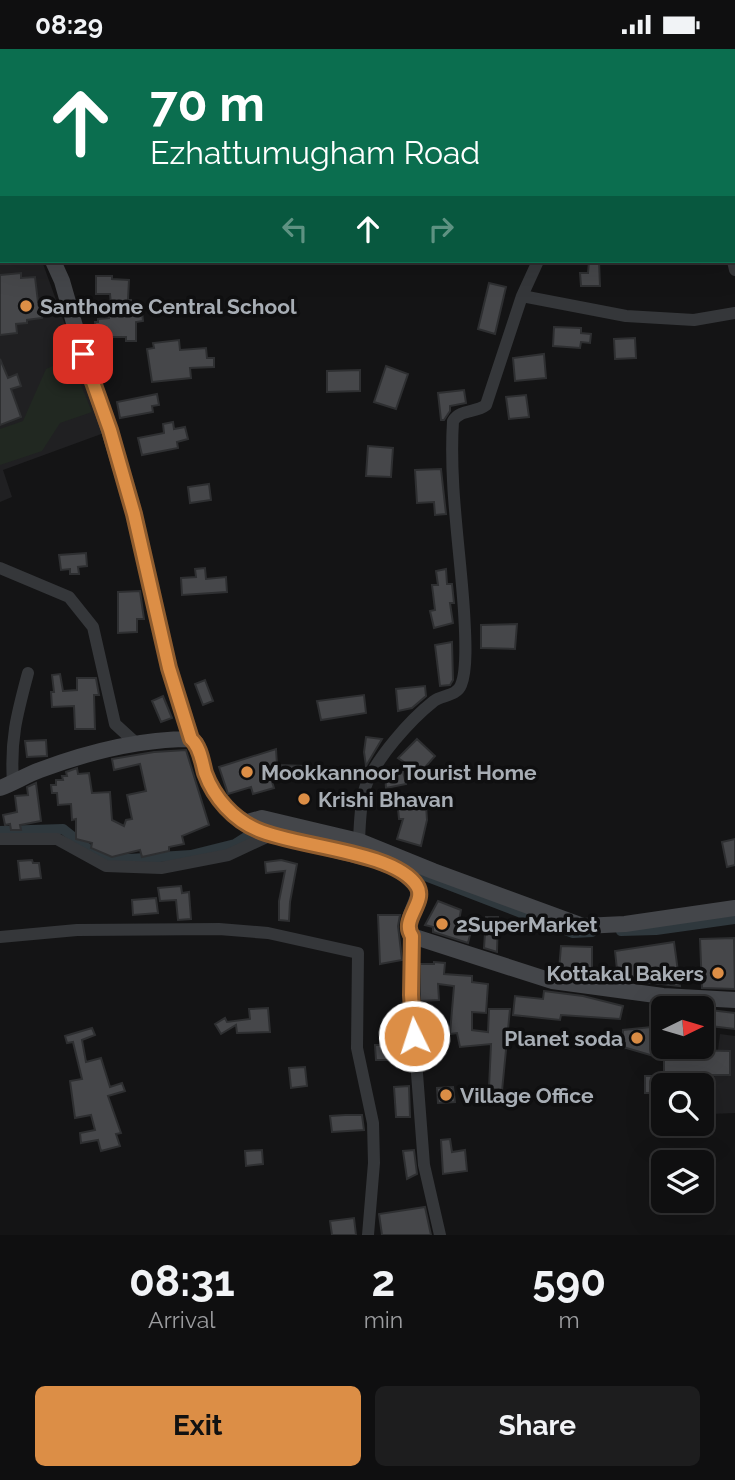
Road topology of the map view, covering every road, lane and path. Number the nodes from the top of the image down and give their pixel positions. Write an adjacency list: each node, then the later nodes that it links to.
1 (55, 263): 7 (street)
2 (537, 263): 3 (street)
3 (522, 296): 4 (street); 12 (street)
4 (735, 313)
5 (0, 568): 8 (street)
6 (28, 673): 9 (street)
7 (191, 739): 8 (street); 10 (street)
8 (138, 745): 9 (street)
9 (7, 786)
10 (257, 830): 11 (street); 12 (street); 14 (street)
11 (0, 839)
12 (359, 841): 13 (street)
13 (735, 908)
14 (412, 936): 16 (street); 18 (street)
15 (0, 937): 17 (street)
16 (735, 1000)
17 (368, 1235)
18 (440, 1235)

